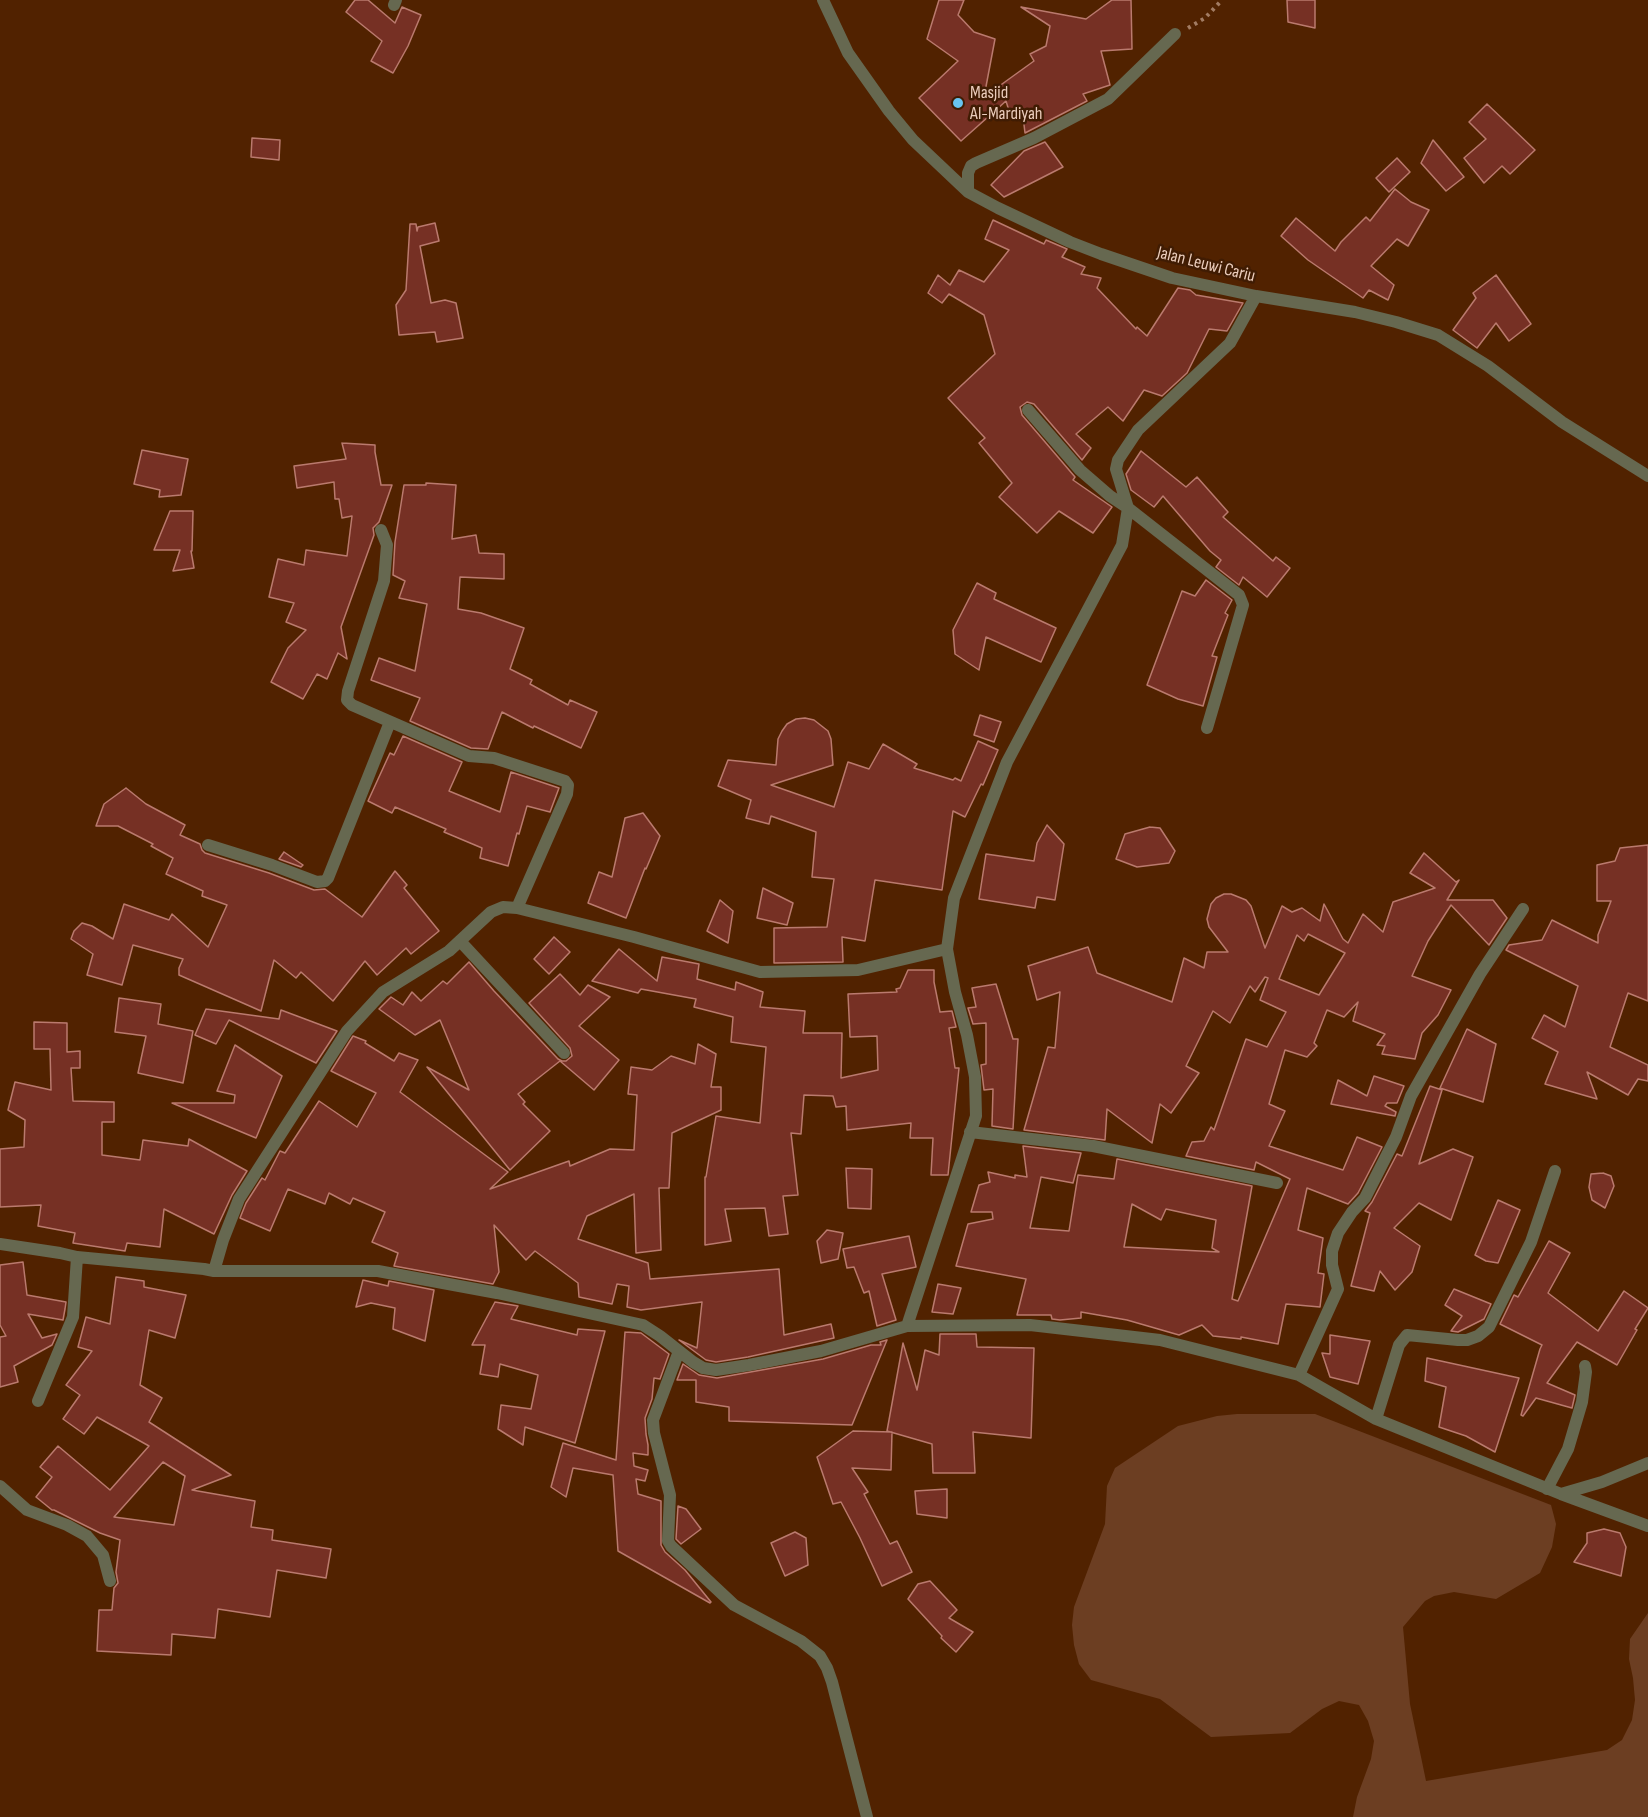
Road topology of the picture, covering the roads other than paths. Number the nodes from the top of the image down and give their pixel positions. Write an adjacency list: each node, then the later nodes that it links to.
1 (823, 0): 3 (street, Jalan Leuwi Cariu)
2 (1175, 34): 3 (street)
3 (968, 192): 4 (street, Jalan Leuwi Cariu)
4 (1256, 296): 6 (street, Jalan Leuwi Cariu); 7 (street)
5 (1028, 410): 7 (street)
6 (1648, 476)
7 (1128, 508): 10 (street); 15 (street)
8 (381, 530): 9 (street)
9 (390, 722): 11 (street); 12 (street)
10 (1207, 728)
11 (208, 845)
12 (517, 908): 14 (street); 15 (street)
13 (1523, 909): 26 (street)
14 (460, 941): 16 (street); 22 (street)
15 (946, 949): 17 (street)
16 (564, 1053)
17 (970, 1132): 19 (street); 23 (street)
18 (1556, 1171): 28 (street)
19 (1278, 1183)
20 (0, 1244): 21 (street)
21 (77, 1257): 22 (street); 27 (street)
22 (214, 1271): 24 (street)
23 (907, 1326): 24 (street); 26 (street)
24 (679, 1351): 35 (street)
25 (1585, 1366): 31 (street)
26 (1299, 1375): 28 (street)
27 (38, 1401)
28 (1376, 1419): 31 (street)
29 (1648, 1463): 32 (street)
30 (0, 1486): 34 (street)
31 (1547, 1489): 32 (street)
32 (1561, 1494): 33 (street)
33 (1648, 1526)
34 (110, 1581)
35 (867, 1817)

